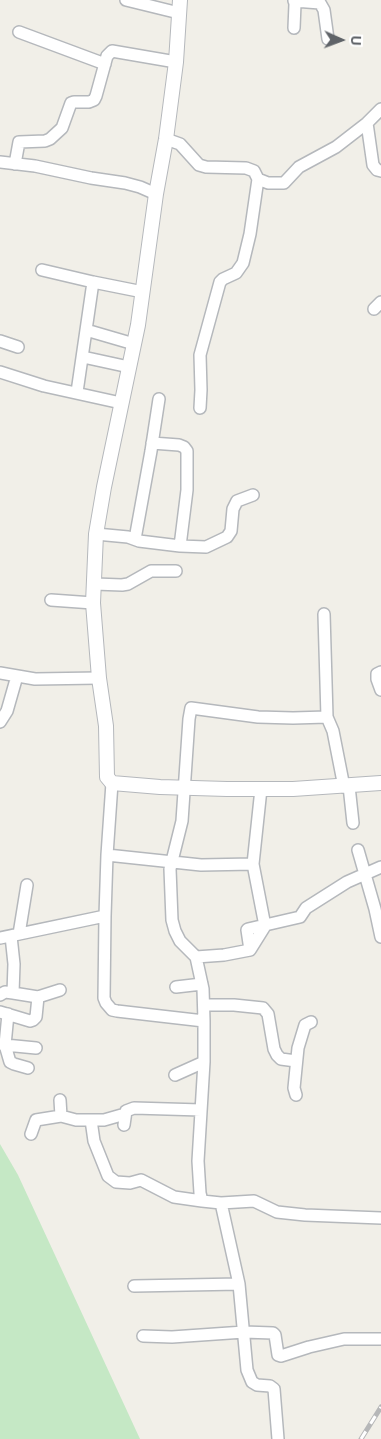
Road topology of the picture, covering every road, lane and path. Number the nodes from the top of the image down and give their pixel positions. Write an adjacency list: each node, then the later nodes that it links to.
1 (126, 0): 3 (street)
2 (294, 0): 4 (street); 6 (street)
3 (179, 7): 7 (street)
4 (294, 28)
5 (19, 32): 8 (street)
6 (328, 40)
7 (176, 62): 8 (street); 11 (street)
8 (105, 64): 13 (street)
9 (381, 109): 10 (street)
10 (367, 123): 14 (street); 15 (street)
11 (166, 139): 15 (street); 16 (street)
12 (0, 162): 13 (street)
13 (15, 164): 16 (street)
14 (381, 171)
15 (258, 179): 30 (street)
16 (156, 194): 19 (street)
17 (42, 270): 18 (street)
18 (93, 282): 19 (street); 20 (street)
19 (142, 292): 22 (street)
20 (86, 330): 22 (street); 24 (street)
21 (1, 343): 23 (street)
22 (134, 344): 25 (street)
23 (18, 347)
24 (83, 357): 25 (street); 27 (street)
25 (130, 367): 29 (street)
26 (0, 372): 27 (street)
27 (78, 392): 29 (street)
28 (159, 399): 31 (street)
29 (121, 402): 33 (street)
30 (200, 408)
31 (152, 443): 34 (street); 35 (street)
32 (253, 495): 35 (street)
33 (96, 534): 34 (street); 37 (street)
34 (135, 539): 35 (street)
35 (180, 546)
36 (176, 571): 37 (street)
37 (95, 584): 39 (street)
38 (51, 600): 39 (street)
39 (93, 604): 44 (street)
40 (324, 614): 46 (street)
41 (381, 672): 45 (street)
42 (0, 673): 43 (street)
43 (17, 676): 44 (street); 47 (street)
44 (100, 678): 48 (street)
45 (381, 690)
46 (327, 717): 50 (street); 51 (street)
47 (0, 722)
48 (112, 783): 51 (street); 55 (street)
49 (381, 783): 50 (street)
50 (346, 786): 52 (street); 53 (street)
51 (185, 788): 52 (street); 56 (street)
52 (261, 789): 57 (street)
53 (353, 823)
54 (358, 850): 59 (street)
55 (107, 855): 56 (street); 61 (street)
56 (172, 862): 57 (street); 65 (street)
57 (253, 864): 62 (street)
58 (381, 867): 59 (street)
59 (364, 875): 62 (street); 64 (street)
60 (27, 885): 63 (street)
61 (105, 916): 63 (street); 74 (street)
62 (265, 926): 65 (street)
63 (10, 936): 69 (street)
64 (381, 937)
65 (196, 957): 66 (street)
66 (202, 984): 67 (street); 72 (street)
67 (176, 987)
68 (60, 990): 71 (street)
69 (13, 993): 70 (street); 71 (street)
70 (0, 995)
71 (38, 997): 73 (street)
72 (204, 1005): 74 (street); 78 (street)
73 (4, 1013): 76 (street)
74 (204, 1021): 79 (street)
75 (311, 1022): 78 (street)
76 (3, 1044): 77 (street); 80 (street)
77 (36, 1048)
78 (296, 1061): 82 (street)
79 (204, 1062): 81 (street); 84 (street)
80 (28, 1068)
81 (175, 1075)
82 (296, 1095)
83 (60, 1100): 85 (street)
84 (201, 1110): 86 (street); 88 (street)
85 (61, 1116): 86 (street); 87 (street)
86 (91, 1120): 88 (street)
87 (31, 1134)
88 (202, 1201): 89 (street)
89 (221, 1203): 90 (street); 91 (street)
90 (381, 1218)
91 (239, 1284): 92 (street); 93 (street)
92 (134, 1286)
93 (244, 1332): 94 (street); 95 (street); 96 (street)
94 (143, 1336)
95 (381, 1339)
96 (278, 1439)

